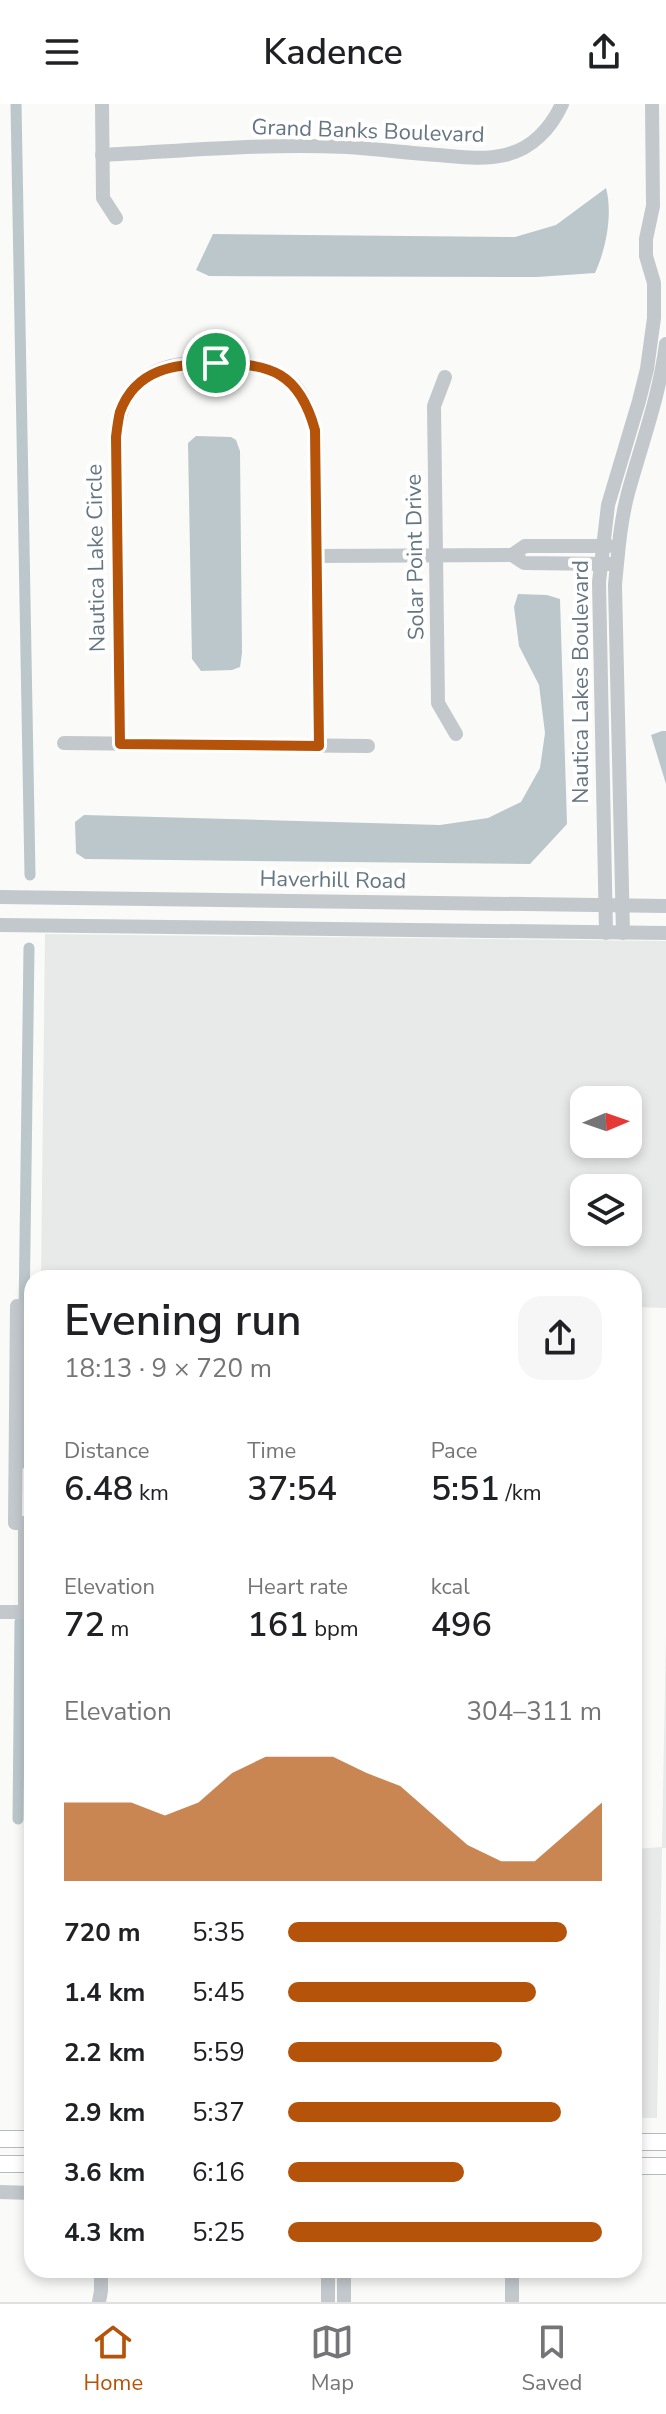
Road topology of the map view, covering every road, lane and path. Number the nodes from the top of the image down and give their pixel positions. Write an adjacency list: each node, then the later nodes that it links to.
1 (102, 104): 4 (street)
2 (562, 104): 4 (street, Grand Banks Boulevard)
3 (652, 104): 6 (street, Nautica Lakes Boulevard)
4 (102, 155): 5 (street)
5 (116, 218)
6 (659, 321): 7 (street, Nautica Lakes Boulevard)
7 (659, 336): 10 (street, Nautica Lakes Boulevard)
8 (666, 344): 11 (street, Nautica Lakes Boulevard)
9 (445, 377): 12 (street, Solar Point Drive)
10 (602, 546): 11 (street); 13 (street); 15 (street, Nautica Lakes Boulevard)
11 (619, 546): 16 (street, Nautica Lakes Boulevard)
12 (437, 554): 13 (street); 14 (street); 17 (street, Solar Point Drive)
13 (512, 555): 15 (street)
14 (316, 556): 19 (street, Nautica Lake Circle); 20 (street, Nautica Lake Circle)
15 (600, 564): 16 (street); 24 (street, Nautica Lakes Boulevard)
16 (617, 564): 25 (street, Nautica Lakes Boulevard)
17 (456, 734)
18 (64, 743): 19 (street)
19 (120, 744): 20 (street)
20 (319, 746): 21 (street)
21 (368, 746)
22 (0, 897): 23 (street, Haverhill Road)
23 (30, 897): 24 (street, Haverhill Road); 28 (street)
24 (605, 905): 25 (street, Haverhill Road); 29 (street, Nautica Lakes Boulevard)
25 (622, 905): 26 (street, Haverhill Road); 30 (street, Nautica Lakes Boulevard)
26 (666, 906)
27 (0, 925): 28 (street)
28 (30, 925): 29 (street)
29 (606, 933): 30 (street)
30 (623, 933): 31 (street)
31 (666, 933)
32 (17, 1306): 33 (street)
33 (24, 1523)
34 (0, 1612): 35 (street)
35 (24, 1612)
36 (0, 2139): 37 (main road)
37 (24, 2139)
38 (642, 2142): 39 (main road)
39 (666, 2142)
40 (0, 2164): 41 (main road)
41 (24, 2164)
42 (642, 2166): 43 (main road)
43 (666, 2166)
44 (0, 2192): 45 (street)
45 (24, 2192)
46 (100, 2278): 50 (street)
47 (328, 2278): 51 (street)
48 (344, 2278): 52 (street)
49 (512, 2278): 53 (street)
50 (99, 2302)
51 (328, 2302)
52 (344, 2302)
53 (512, 2302)

